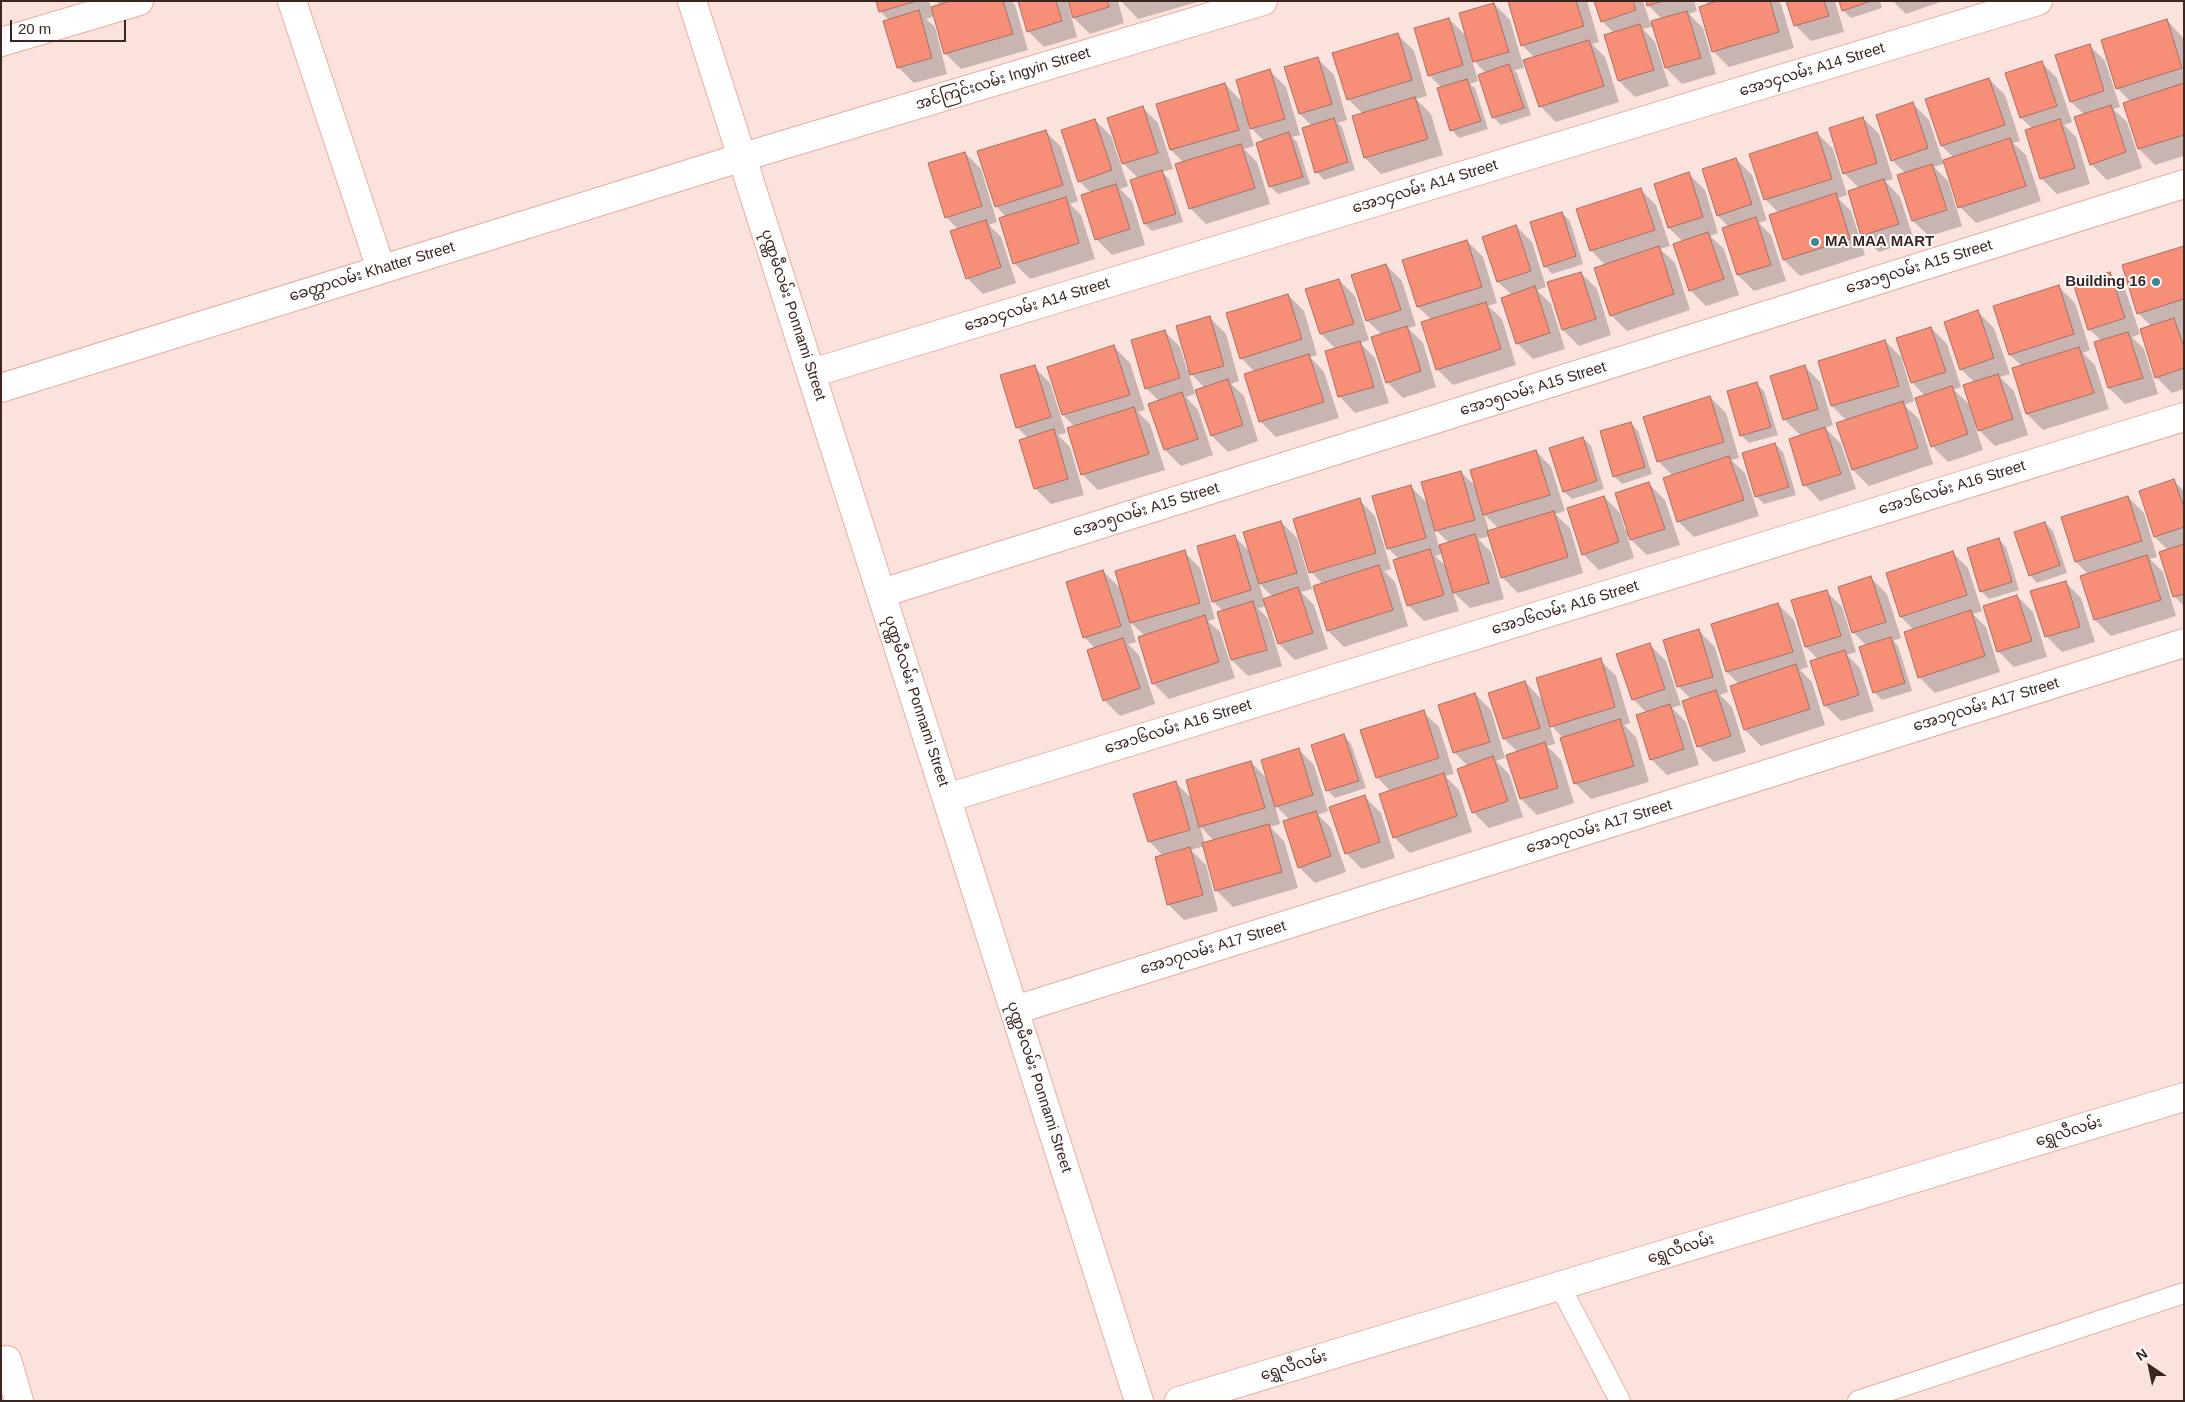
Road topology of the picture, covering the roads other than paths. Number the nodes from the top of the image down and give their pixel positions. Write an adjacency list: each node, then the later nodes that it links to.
1 (139, 1): 6 (street)
2 (292, 1): 9 (street)
3 (692, 1): 7 (street, ပုဏ္ဏမီလမ်း Ponnami Street)
4 (1263, 1): 7 (street, အင်ကြင်းလမ်း Ingyin Street)
5 (2038, 1): 10 (street, အေ၁၄လမ်း A14 Street)
6 (1, 42)
7 (742, 157): 9 (street, ခေတ္တာလမ်း Khatter Street); 10 (street, ပုဏ္ဏမီလမ်း Ponnami Street)
8 (2184, 184): 13 (street, အေ၁၅လမ်း A15 Street)
9 (381, 270): 11 (street, ခေတ္တာလမ်း Khatter Street)
10 (812, 373): 13 (street, ပုဏ္ဏမီလမ်း Ponnami Street)
11 (1, 388)
12 (2184, 417): 15 (street, အေ၁၆လမ်း A16 Street)
13 (882, 593): 15 (street, ပုဏ္ဏမီလမ်း Ponnami Street)
14 (2184, 643): 16 (street, အေ၁၇လမ်း A17 Street)
15 (947, 798): 16 (street, ပုဏ္ဏမီလမ်း Ponnami Street)
16 (1015, 1010): 22 (street, ပုဏ္ဏမီလမ်း Ponnami Street)
17 (2184, 1097): 18 (street, ရွှေလီလမ်း)
18 (1560, 1286): 23 (street, ရွှေလီလမ်း); 24 (lane)
19 (2184, 1293): 25 (lane)
20 (3, 1353): 21 (street)
21 (19, 1401)
22 (1139, 1401)
23 (1179, 1401)
24 (1620, 1401)
25 (1858, 1401)

